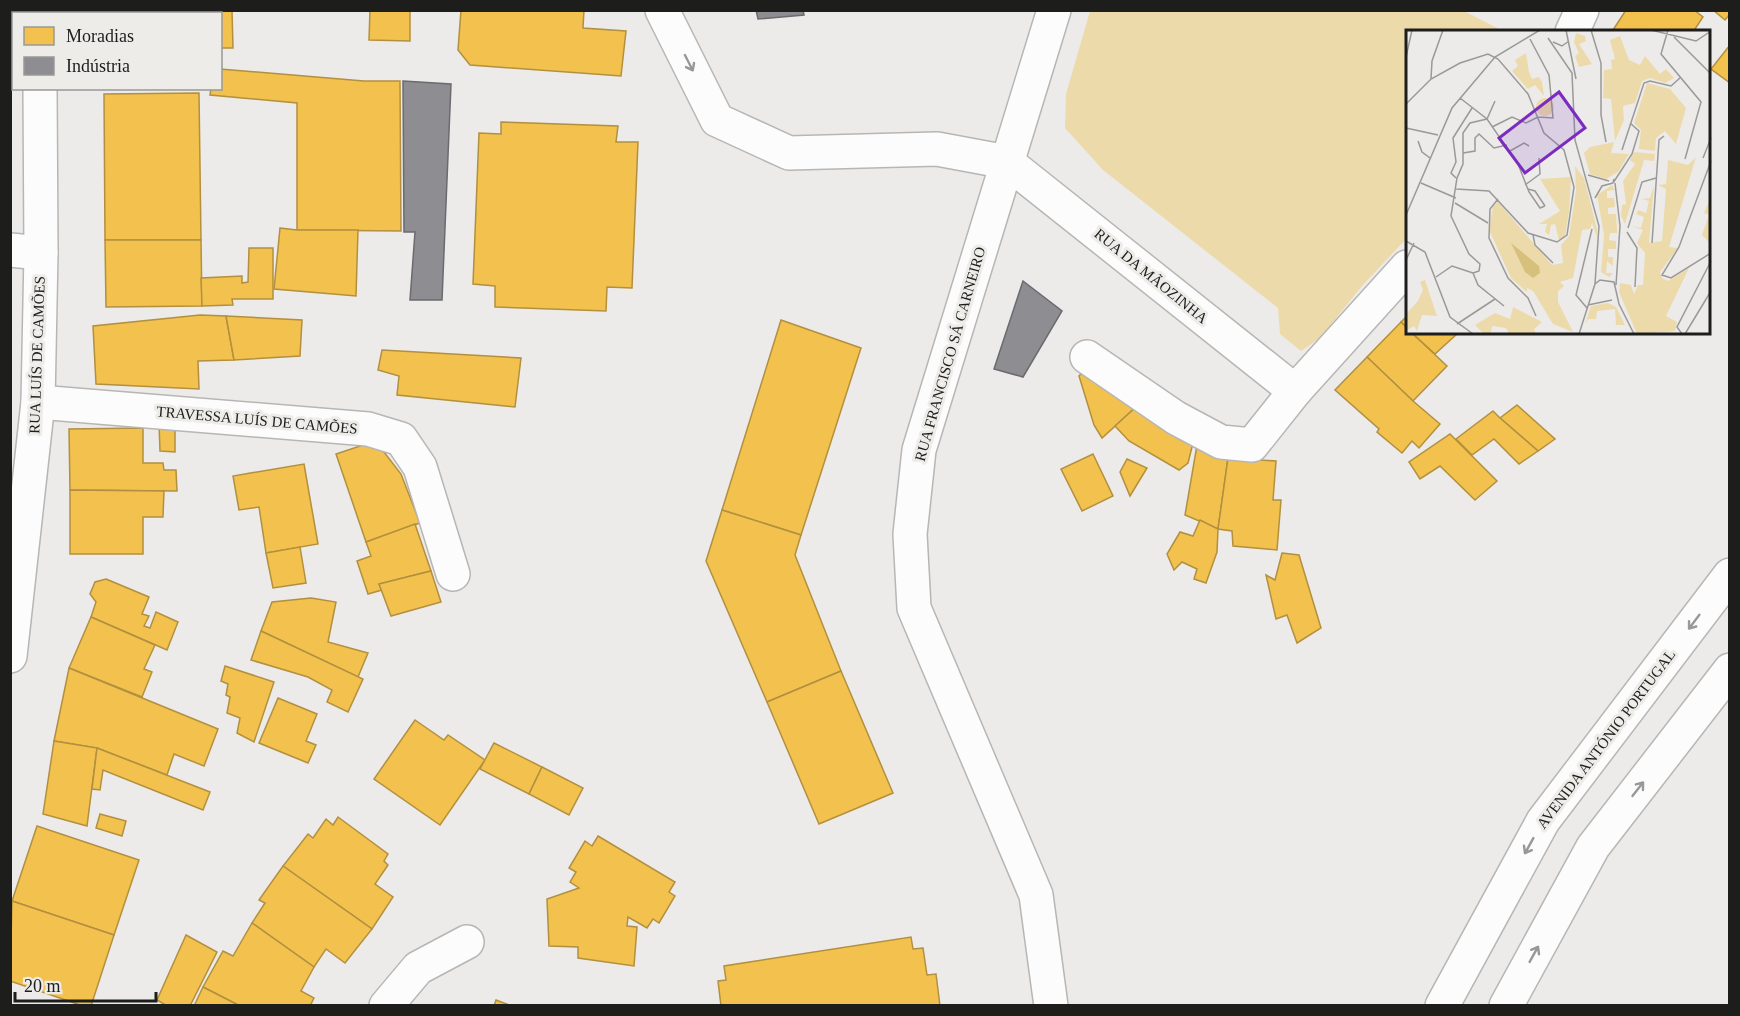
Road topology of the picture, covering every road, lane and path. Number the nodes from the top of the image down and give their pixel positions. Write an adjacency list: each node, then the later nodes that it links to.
1 (662, 10): 6 (street, one-way to 6)
2 (1054, 10): 6 (street, RUA FRANCISCO SÁ CARNEIRO)
3 (1582, 10): 4 (street)
4 (1573, 30)
5 (40, 90): 7 (street, RUA LUÍS DE CAMÕES)
6 (1007, 162): 10 (street, RUA DA MÃOZINHA); 18 (street, RUA FRANCISCO SÁ CARNEIRO)
7 (26, 252): 11 (street, RUA LUÍS DE CAMÕES)
8 (1406, 268): 10 (street)
9 (1086, 357): 10 (street)
10 (1295, 391)
11 (38, 402): 12 (street, TRAVESSA LUÍS DE CAMÕES); 14 (street, RUA LUÍS DE CAMÕES)
12 (453, 574)
13 (1730, 575): 19 (street, AVENIDA ANTÓNIO PORTUGAL, one-way to 19)
14 (10, 656)
15 (1730, 670): 20 (street, one-way to 15)
16 (467, 942): 17 (street)
17 (386, 1005)
18 (1051, 1005)
19 (1442, 1005)
20 (1506, 1005)

